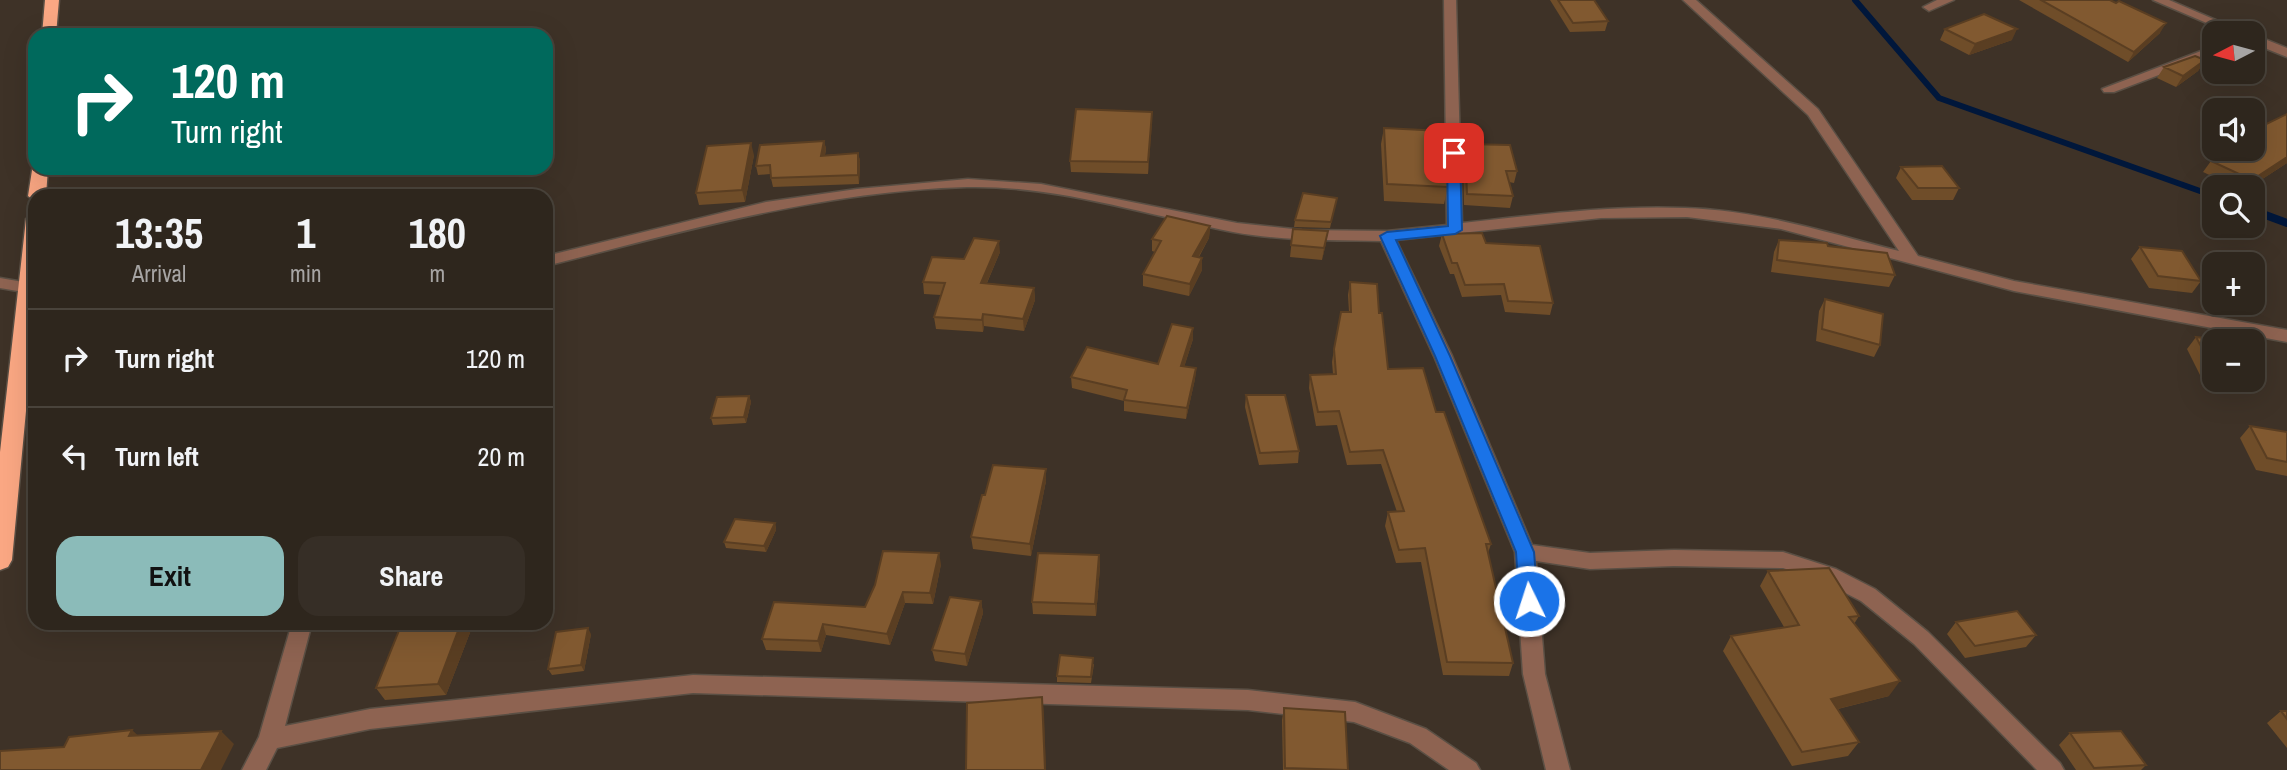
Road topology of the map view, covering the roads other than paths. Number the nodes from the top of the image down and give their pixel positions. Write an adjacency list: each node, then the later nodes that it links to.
1 (52, 0): 8 (highway)
2 (1450, 0): 13 (street)
3 (1689, 0): 16 (street)
4 (1948, 0): 6 (street)
5 (2158, 0): 7 (street)
6 (1928, 8)
7 (2210, 21)
8 (50, 28)
9 (2265, 44): 10 (street)
10 (2287, 53)
11 (2202, 54): 12 (street)
12 (2109, 89)
13 (1455, 230): 14 (street); 16 (street)
14 (1387, 236): 15 (street); 21 (street)
15 (553, 259)
16 (1913, 260): 20 (street)
17 (0, 283): 19 (street)
18 (28, 287): 22 (highway)
19 (28, 288)
20 (2287, 335)
21 (1525, 552): 27 (street); 28 (street)
22 (0, 560)
23 (300, 630): 24 (street)
24 (270, 739): 25 (street); 26 (street)
25 (254, 770)
26 (1468, 770)
27 (1558, 770)
28 (2052, 770)

